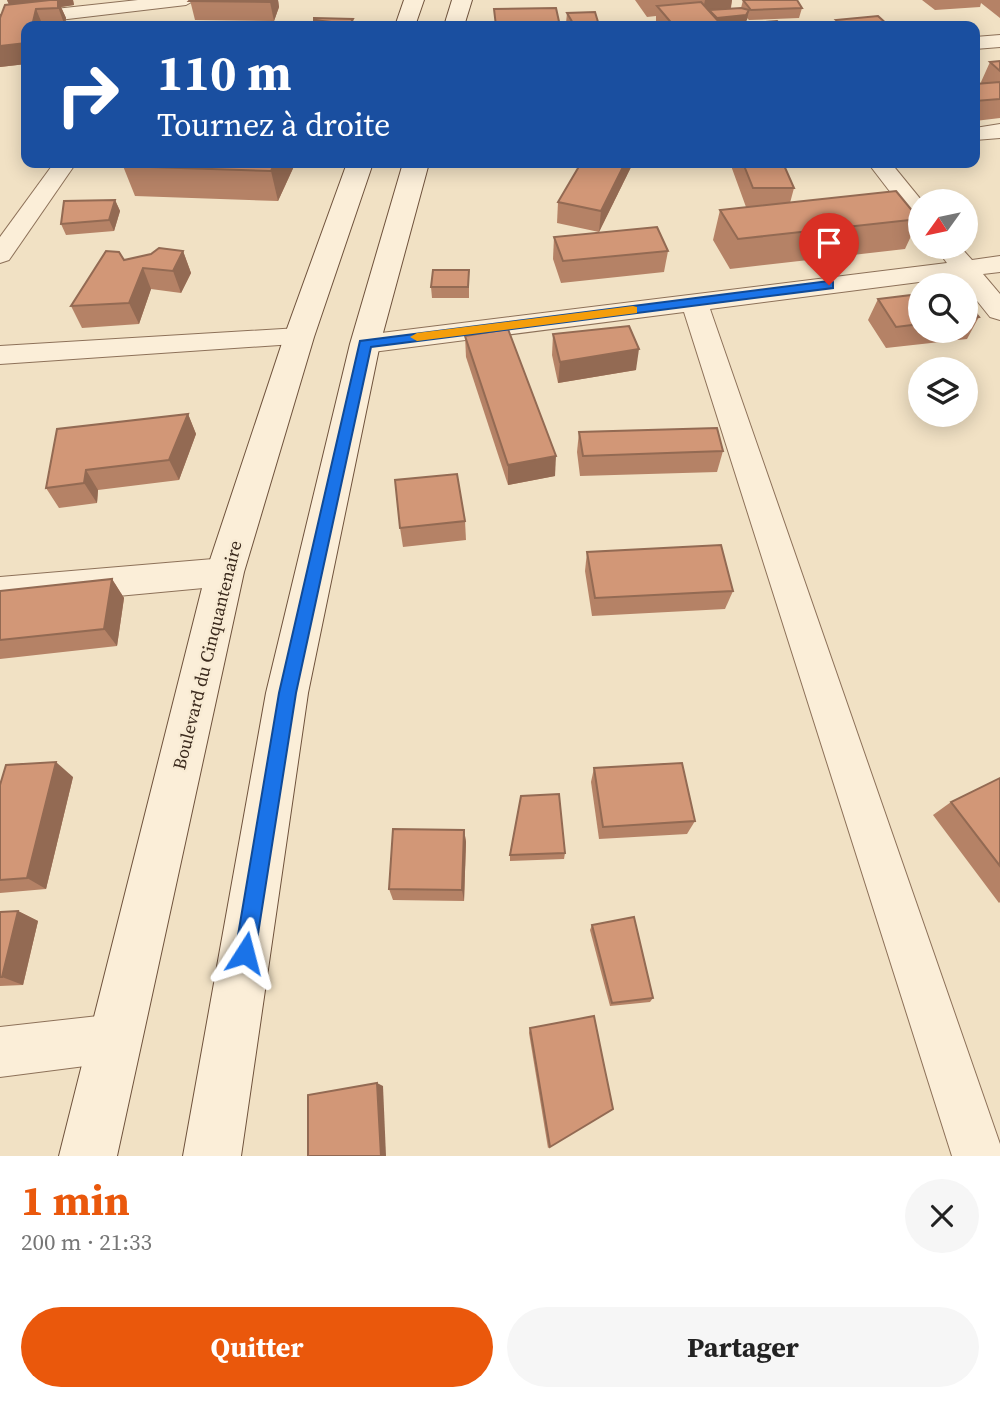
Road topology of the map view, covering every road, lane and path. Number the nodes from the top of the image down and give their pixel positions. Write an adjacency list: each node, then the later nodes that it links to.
1 (185, 0): 4 (street); 5 (street)
2 (414, 0): 6 (main road)
3 (462, 0): 7 (main road)
4 (171, 18)
5 (0, 21)
6 (407, 21)
7 (456, 21)
8 (1000, 41): 9 (street)
9 (980, 43)
10 (1000, 131): 11 (street)
11 (980, 133)
12 (61, 168): 17 (street)
13 (358, 168): 23 (main road, Boulevard du Cinquantenaire)
14 (415, 168): 24 (main road)
15 (883, 168): 16 (street)
16 (908, 199)
17 (0, 255)
18 (957, 259): 20 (street)
19 (1000, 264): 20 (street)
20 (964, 268): 21 (street); 22 (street)
21 (694, 302): 24 (street); 32 (street)
22 (1000, 311)
23 (299, 337): 25 (street); 26 (main road, Boulevard du Cinquantenaire)
24 (365, 344): 31 (main road)
25 (0, 355)
26 (225, 572): 27 (street); 28 (main road, Boulevard du Cinquantenaire)
27 (0, 592)
28 (116, 1038): 29 (street); 30 (main road, Boulevard du Cinquantenaire)
29 (0, 1052)
30 (88, 1156)
31 (212, 1156)
32 (978, 1156)

